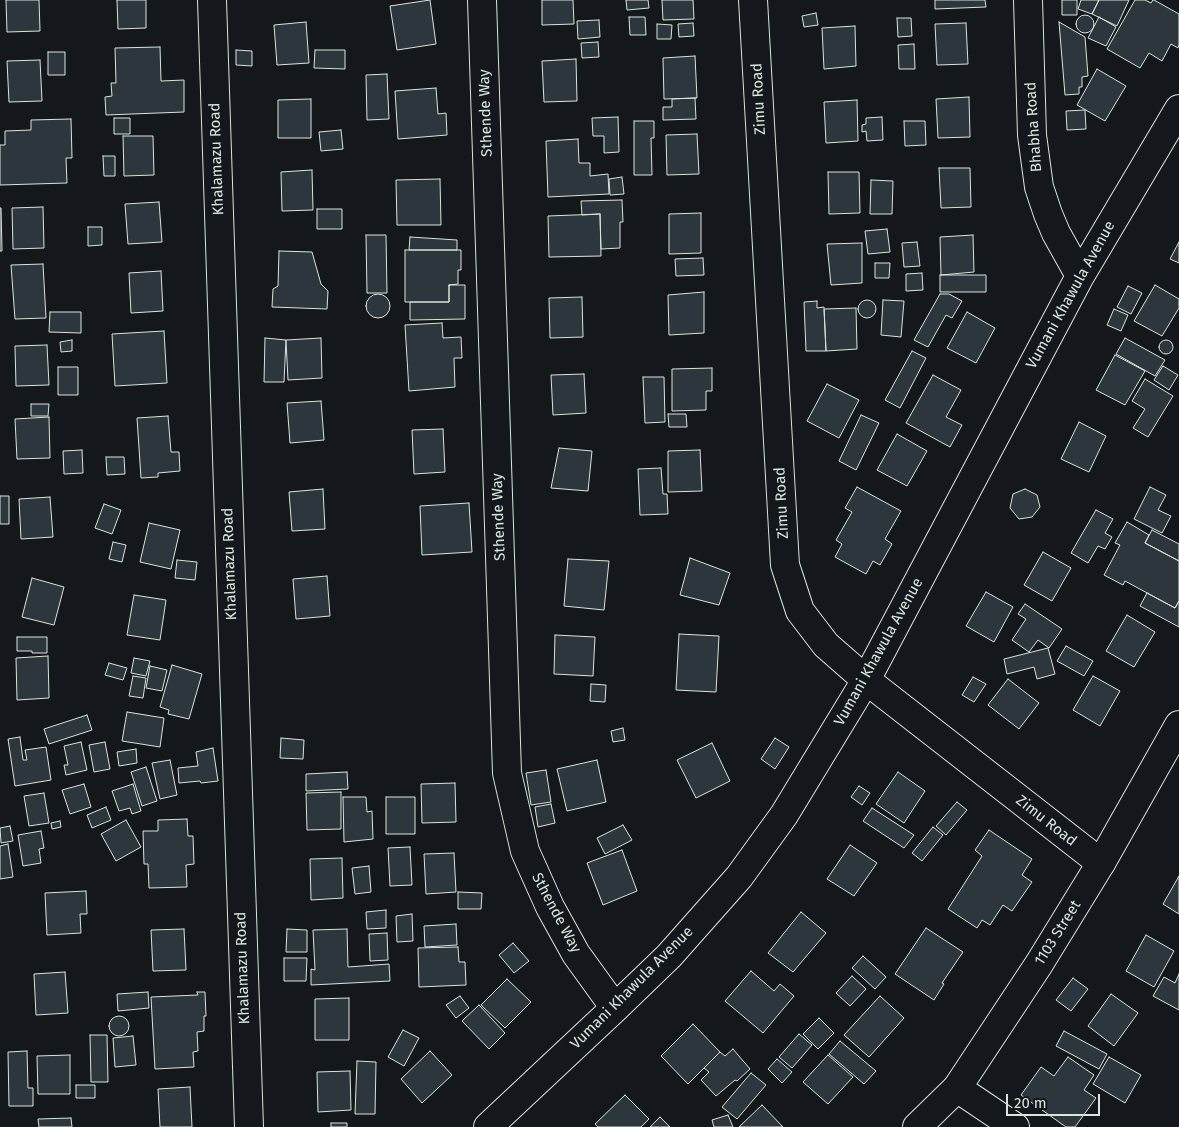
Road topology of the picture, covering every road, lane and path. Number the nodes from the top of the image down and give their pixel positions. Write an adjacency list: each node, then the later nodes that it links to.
1 (212, 0): 12 (street, Khalamazu Road)
2 (482, 0): 10 (street, Sthende Way)
3 (753, 0): 7 (street, Zimu Road)
4 (1028, 0): 6 (street, Bhabha Road)
5 (1179, 109): 6 (street, Vumani Khawula Avenue)
6 (1080, 276): 7 (street, Vumani Khawula Avenue)
7 (866, 680): 9 (street, Zimu Road); 10 (street, Vumani Khawula Avenue)
8 (1179, 725): 9 (street, 1103 Street)
9 (1101, 863): 11 (street, 1103 Street)
10 (615, 1008): 13 (street, Vumani Khawula Avenue)
11 (957, 1088): 14 (street, 1103 Street); 15 (street)
12 (249, 1127)
13 (488, 1127)
14 (918, 1127)
15 (1015, 1127)

